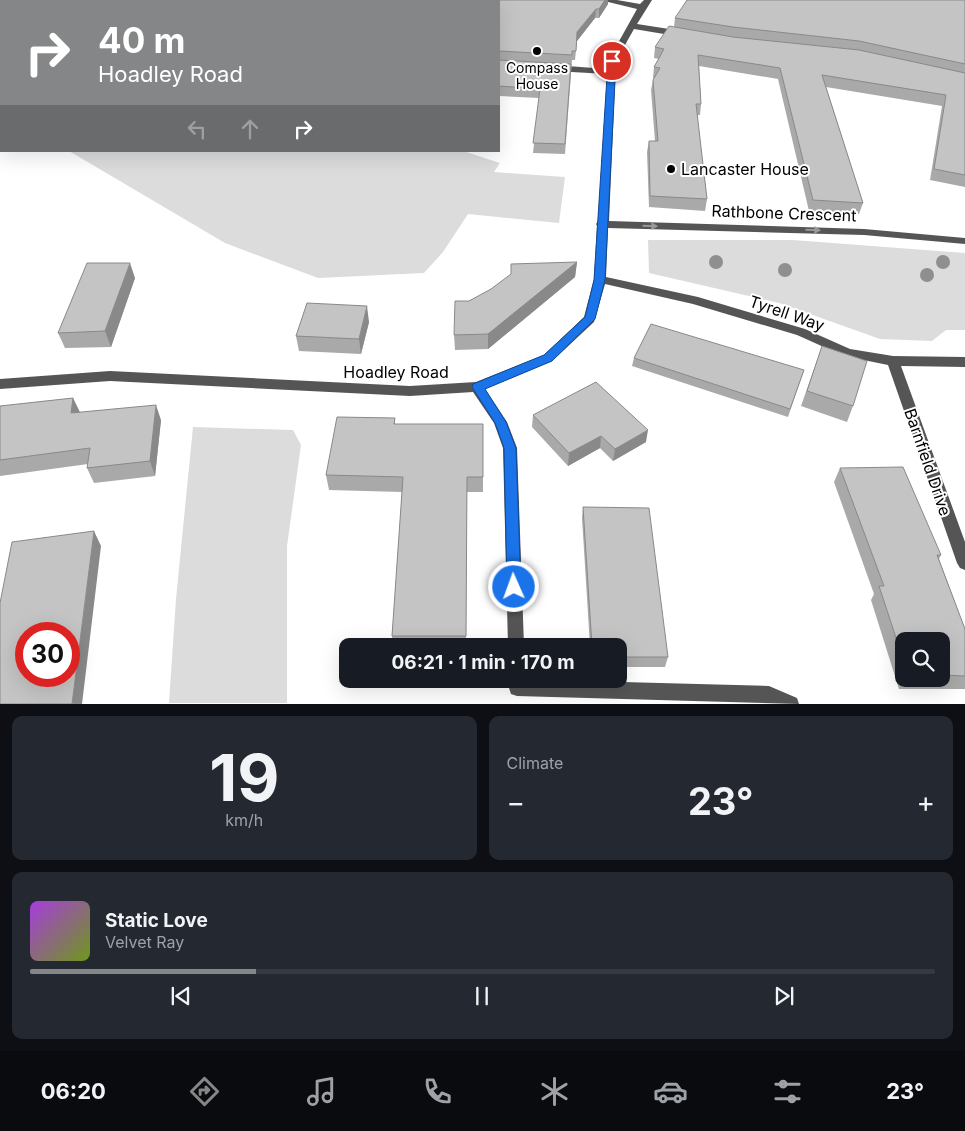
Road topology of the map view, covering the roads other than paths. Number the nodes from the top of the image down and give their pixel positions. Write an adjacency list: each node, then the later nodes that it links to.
1 (604, 0): 2 (street)
2 (645, 4): 3 (street, Hoadley Road)
3 (633, 26): 4 (street); 6 (street, Hoadley Road)
4 (696, 36)
5 (546, 68): 6 (street)
6 (611, 72): 7 (street, Hoadley Road)
7 (602, 224): 8 (street, Rathbone Crescent, one-way to 8); 9 (street, Hoadley Road)
8 (965, 241)
9 (600, 280): 10 (street, Tyrell Way); 13 (street, Hoadley Road)
10 (893, 361): 11 (street, Tyrell Way); 14 (street, Barnfield Drive)
11 (965, 362)
12 (0, 384): 13 (street, Hoadley Road)
13 (478, 387): 15 (street)
14 (965, 562)
15 (516, 638)
16 (517, 688): 17 (street)
17 (791, 704)

